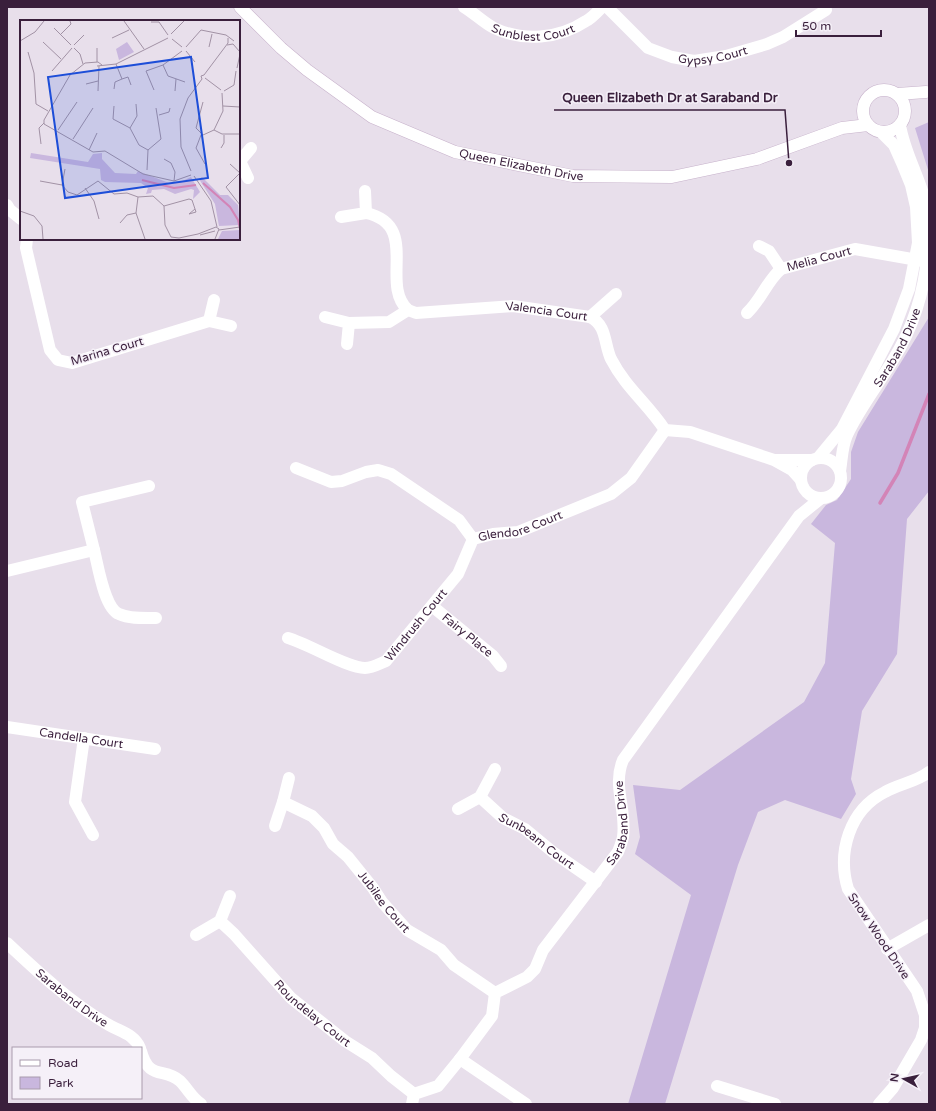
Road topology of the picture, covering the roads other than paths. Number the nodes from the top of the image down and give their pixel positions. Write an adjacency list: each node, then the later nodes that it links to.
1 (240, 7): 12 (street, Queen Elizabeth Drive)
2 (464, 7): 3 (street, Sunblest Court)
3 (602, 7)
4 (608, 7): 5 (street, Gypsy Court)
5 (826, 10)
6 (927, 91): 7 (street); 8 (street)
7 (897, 94): 8 (street); 9 (street)
8 (905, 106): 11 (street)
9 (863, 110): 10 (street); 12 (street, Queen Elizabeth Drive)
10 (868, 125): 12 (street, Queen Elizabeth Drive); 13 (street)
11 (900, 125): 13 (street); 26 (street, Saraband Drive)
12 (842, 128)
13 (881, 132): 25 (street, Saraband Drive)
14 (251, 148): 15 (street)
15 (240, 160)
16 (240, 163): 17 (street)
17 (248, 178)
18 (365, 190): 20 (street)
19 (7, 205): 22 (street)
20 (366, 213): 21 (street); 30 (street)
21 (341, 217)
22 (20, 218)
23 (26, 240): 34 (street, Marina Court)
24 (759, 246): 27 (street, Melia Court)
25 (915, 260): 26 (street, Melia Court); 27 (street, Melia Court); 39 (street, Saraband Drive)
26 (928, 262): 42 (street, Saraband Drive)
27 (781, 269): 31 (street, Melia Court)
28 (616, 294): 33 (street)
29 (214, 300): 34 (street)
30 (408, 310): 33 (street, Valencia Court); 35 (street)
31 (747, 313)
32 (325, 317): 35 (street)
33 (590, 317): 38 (street, Valencia Court)
34 (209, 320): 36 (street)
35 (349, 323): 37 (street)
36 (231, 326)
37 (347, 344)
38 (665, 430): 40 (street); 47 (street, Glendore Court)
39 (815, 459): 40 (street); 42 (street); 43 (street)
40 (774, 460): 43 (street)
41 (296, 468): 47 (street, Glendore Court)
42 (840, 471): 45 (street)
43 (802, 485): 45 (street); 46 (street, Saraband Drive)
44 (150, 486): 48 (street)
45 (820, 499): 46 (street, Saraband Drive)
46 (799, 516): 65 (street, Saraband Drive)
47 (473, 539): 50 (street, Windrush Court)
48 (94, 550): 49 (street); 51 (street)
49 (7, 571)
50 (432, 606): 52 (street, Windrush Court); 53 (street, Fairy Place)
51 (156, 618)
52 (288, 638)
53 (501, 666)
54 (7, 726): 55 (street, Candella Court)
55 (84, 738): 56 (street, Candella Court); 64 (street)
56 (155, 749)
57 (495, 769): 60 (street)
58 (929, 772): 71 (street, Snow Wood Drive)
59 (290, 778): 61 (street)
60 (480, 797): 62 (street); 65 (street, Sunbeam Court)
61 (283, 802): 63 (street); 72 (street, Jubilee Court)
62 (458, 809)
63 (275, 826)
64 (93, 835)
65 (596, 882): 72 (street, Saraband Drive)
66 (230, 896): 67 (street)
67 (220, 922): 69 (street); 77 (street, Roundelay Court)
68 (929, 926): 71 (street)
69 (196, 936)
70 (7, 943): 73 (street, Saraband Drive)
71 (887, 949): 81 (street, Snow Wood Drive)
72 (495, 993): 75 (street)
73 (139, 1047)
74 (142, 1055): 78 (street)
75 (460, 1059): 77 (street); 79 (street)
76 (717, 1086): 80 (street)
77 (413, 1099)
78 (201, 1104)
79 (526, 1104)
80 (775, 1104)
81 (879, 1104)

